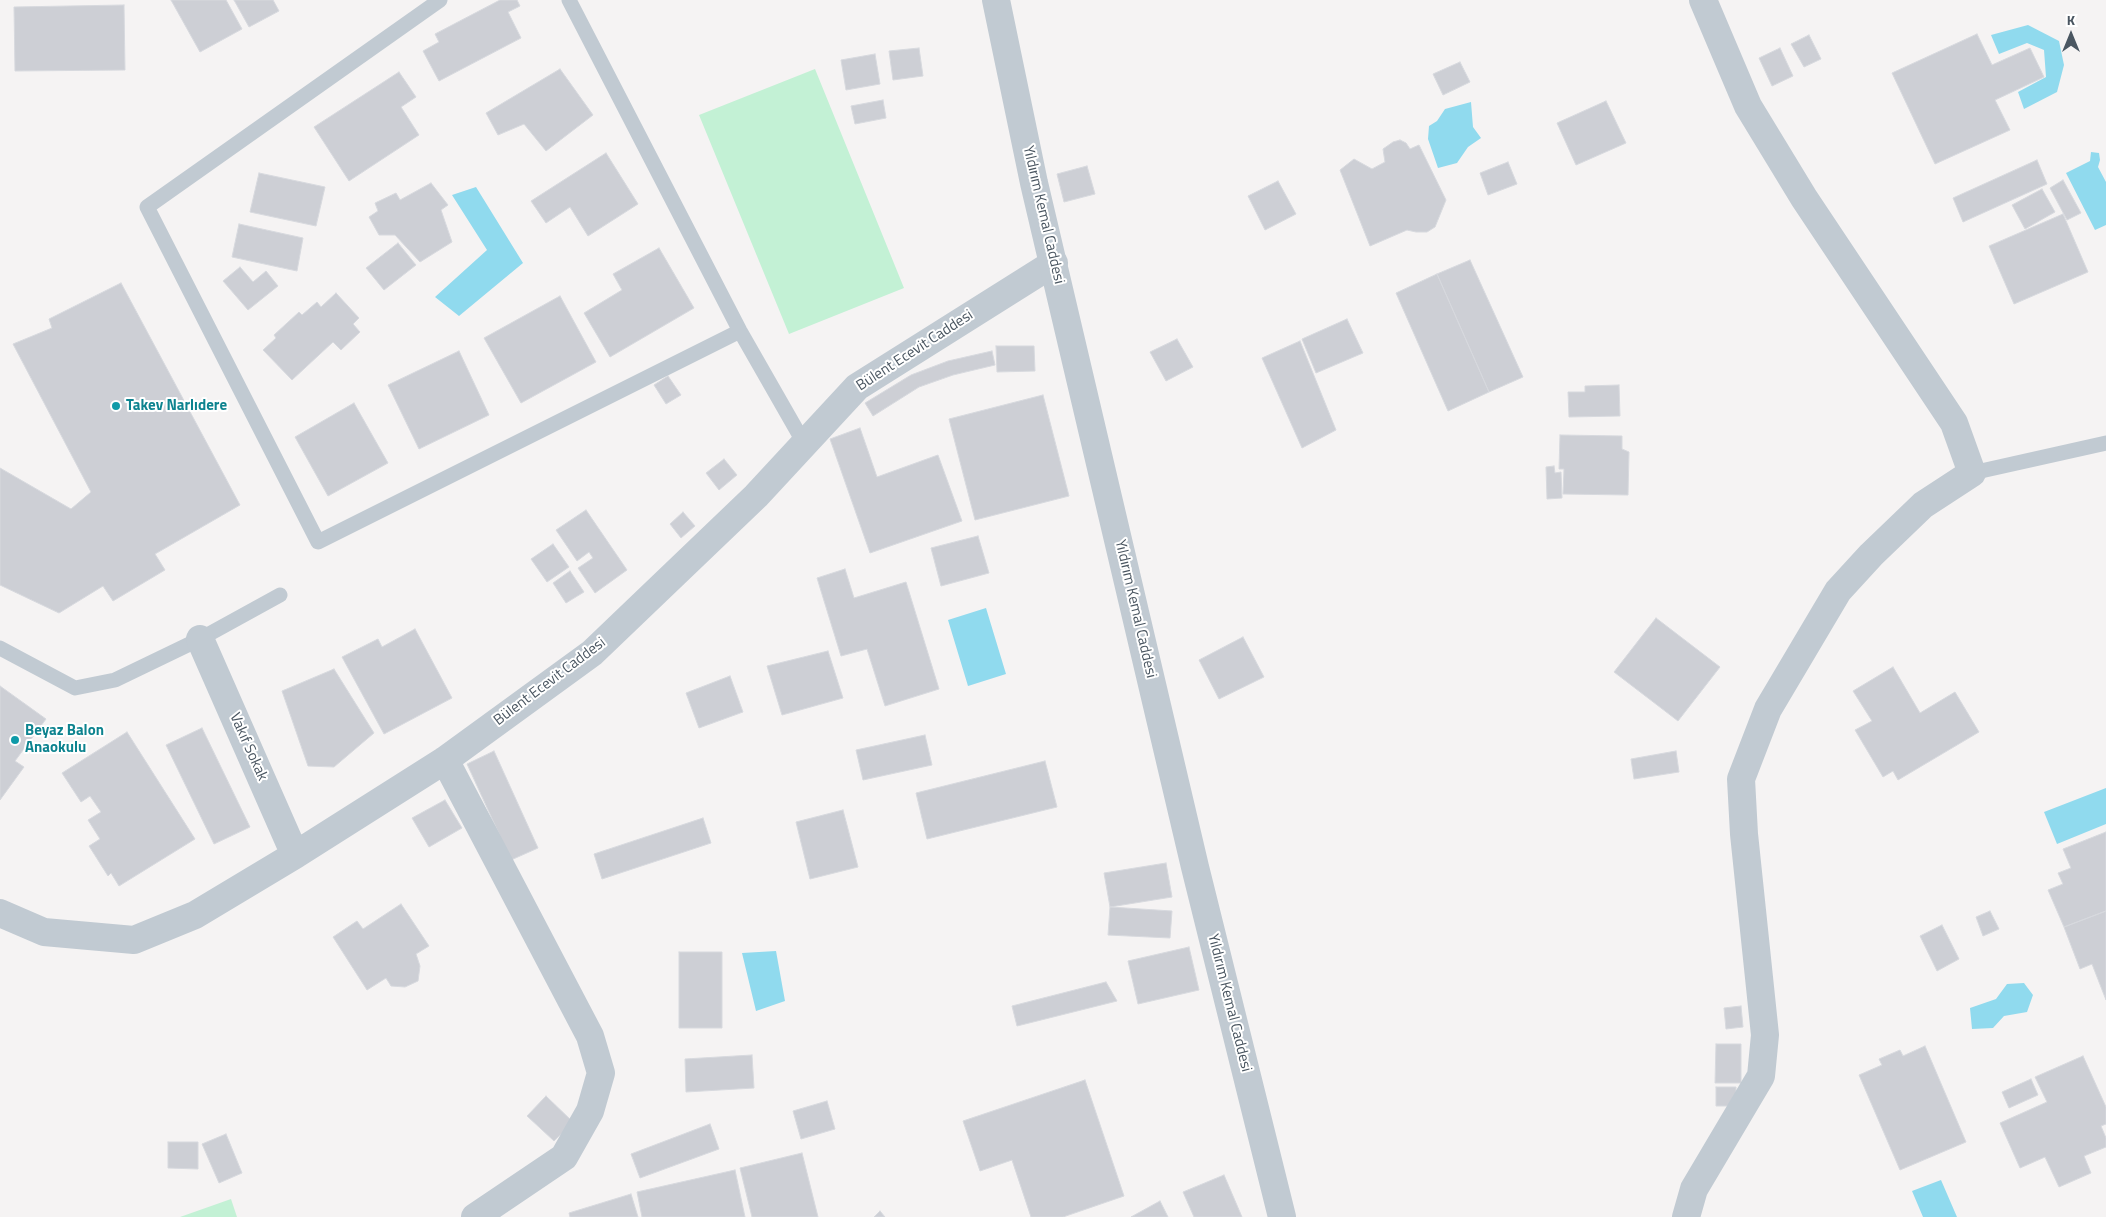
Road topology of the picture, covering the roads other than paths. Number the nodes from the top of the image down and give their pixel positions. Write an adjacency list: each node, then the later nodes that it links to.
1 (440, 0): 6 (lane)
2 (569, 0): 6 (lane)
3 (996, 0): 5 (street, Yıldırım Kemal Caddesi)
4 (1703, 0): 9 (street)
5 (1054, 263): 7 (street, Bülent Ecevit Caddesi); 17 (street, Yıldırım Kemal Caddesi)
6 (740, 332): 7 (lane)
7 (804, 443): 13 (street, Bülent Ecevit Caddesi)
8 (2106, 444): 9 (lane)
9 (1972, 472): 18 (street)
10 (280, 595): 11 (lane)
11 (200, 638): 12 (lane); 14 (street, Vakıf Sokak)
12 (0, 648)
13 (445, 760): 14 (street, Bülent Ecevit Caddesi); 16 (street)
14 (295, 855): 15 (street, Bülent Ecevit Caddesi)
15 (0, 913)
16 (477, 1217)
17 (1282, 1217)
18 (1686, 1217)

